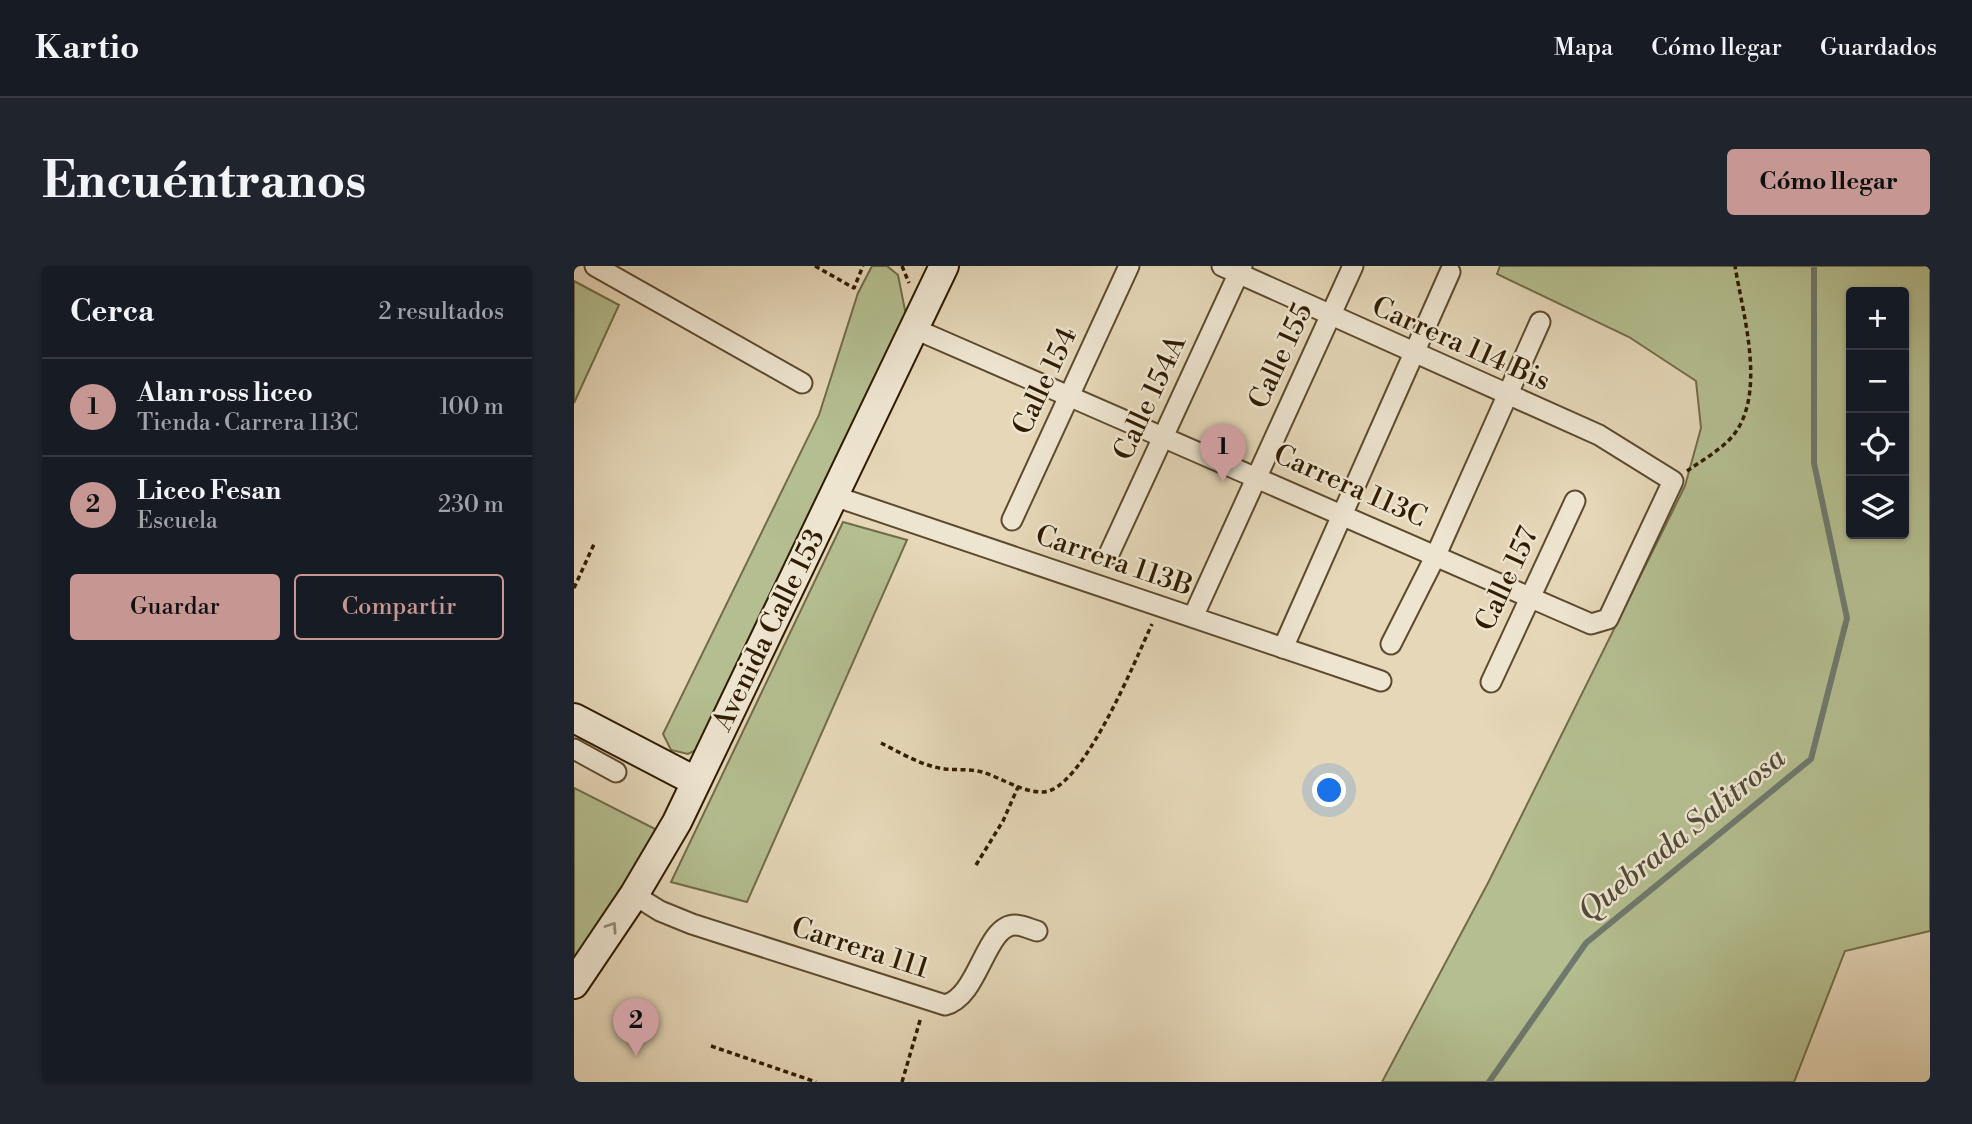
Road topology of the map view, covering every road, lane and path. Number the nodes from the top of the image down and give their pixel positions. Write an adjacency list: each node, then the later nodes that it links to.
1 (596, 266): 14 (street)
2 (815, 266): 3 (path)
3 (863, 266)
4 (944, 266): 12 (street, Avenida Calle 153)
5 (1129, 266): 15 (street, Calle 154)
6 (1353, 266): 10 (street, Calle 155)
7 (1735, 266): 19 (path)
8 (1234, 269): 10 (street, Carrera 114 Bis); 17 (street, Calle 154A)
9 (1450, 272): 13 (street)
10 (1331, 315): 13 (street, Carrera 114 Bis); 18 (street, Calle 155)
11 (1541, 322): 16 (street)
12 (915, 329): 15 (street, Carrera 113C); 20 (street, Avenida Calle 153)
13 (1415, 352): 16 (street, Carrera 114 Bis); 22 (street)
14 (802, 383)
15 (1069, 395): 17 (street, Carrera 113C); 23 (street, Calle 154)
16 (1507, 396): 19 (street, Carrera 114 Bis); 26 (street)
17 (1163, 435): 18 (street, Carrera 113C); 25 (street, Calle 154A)
18 (1256, 475): 22 (street, Carrera 113C); 30 (street, Calle 155)
19 (1673, 481): 28 (street, Carrera 113C)
20 (834, 496): 29 (street, Carrera 113B); 39 (street, Avenida Calle 153)
21 (1575, 501): 28 (street, Calle 157)
22 (1342, 513): 26 (street, Carrera 113C); 32 (street)
23 (1012, 520)
24 (595, 542): 27 (path)
25 (1109, 554)
26 (1436, 555): 28 (street, Carrera 113C); 31 (street)
27 (574, 588)
28 (1529, 597): 34 (street, Calle 157)
29 (1160, 606): 30 (street, Carrera 113B); 40 (path)
30 (1193, 617): 32 (street, Carrera 113B)
31 (1391, 644)
32 (1283, 648): 33 (street, Carrera 113B)
33 (1379, 680)
34 (1491, 682)
35 (574, 718): 39 (street)
36 (881, 743): 40 (path)
37 (574, 750): 38 (street)
38 (616, 772)
39 (695, 781): 42 (street, Avenida Calle 153)
40 (1018, 787): 41 (path)
41 (976, 865)
42 (634, 895): 44 (street, Avenida Calle 153, one-way to 42); 45 (street, Carrera 111)
43 (1037, 931): 45 (street, Carrera 111)
44 (574, 984)
45 (926, 999): 48 (path)
46 (711, 1046): 47 (path)
47 (816, 1082)
48 (902, 1082)

